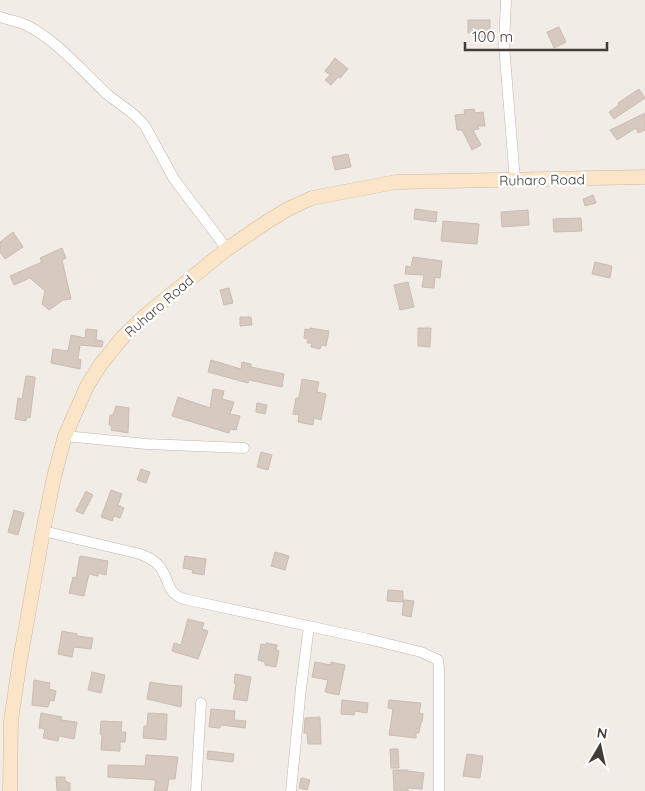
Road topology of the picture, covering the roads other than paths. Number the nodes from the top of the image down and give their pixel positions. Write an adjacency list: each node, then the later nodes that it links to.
1 (506, 0): 4 (street)
2 (0, 17): 5 (street)
3 (645, 177): 4 (street, Ruharo Road)
4 (514, 180): 5 (street, Ruharo Road)
5 (228, 249): 6 (street, Ruharo Road)
6 (65, 436): 7 (street); 8 (street, Ruharo Road)
7 (244, 448)
8 (42, 531): 9 (street); 11 (street, Ruharo Road)
9 (310, 626): 13 (street); 14 (street)
10 (201, 703): 12 (street)
11 (7, 789)
12 (196, 791)
13 (292, 791)
14 (439, 791)

